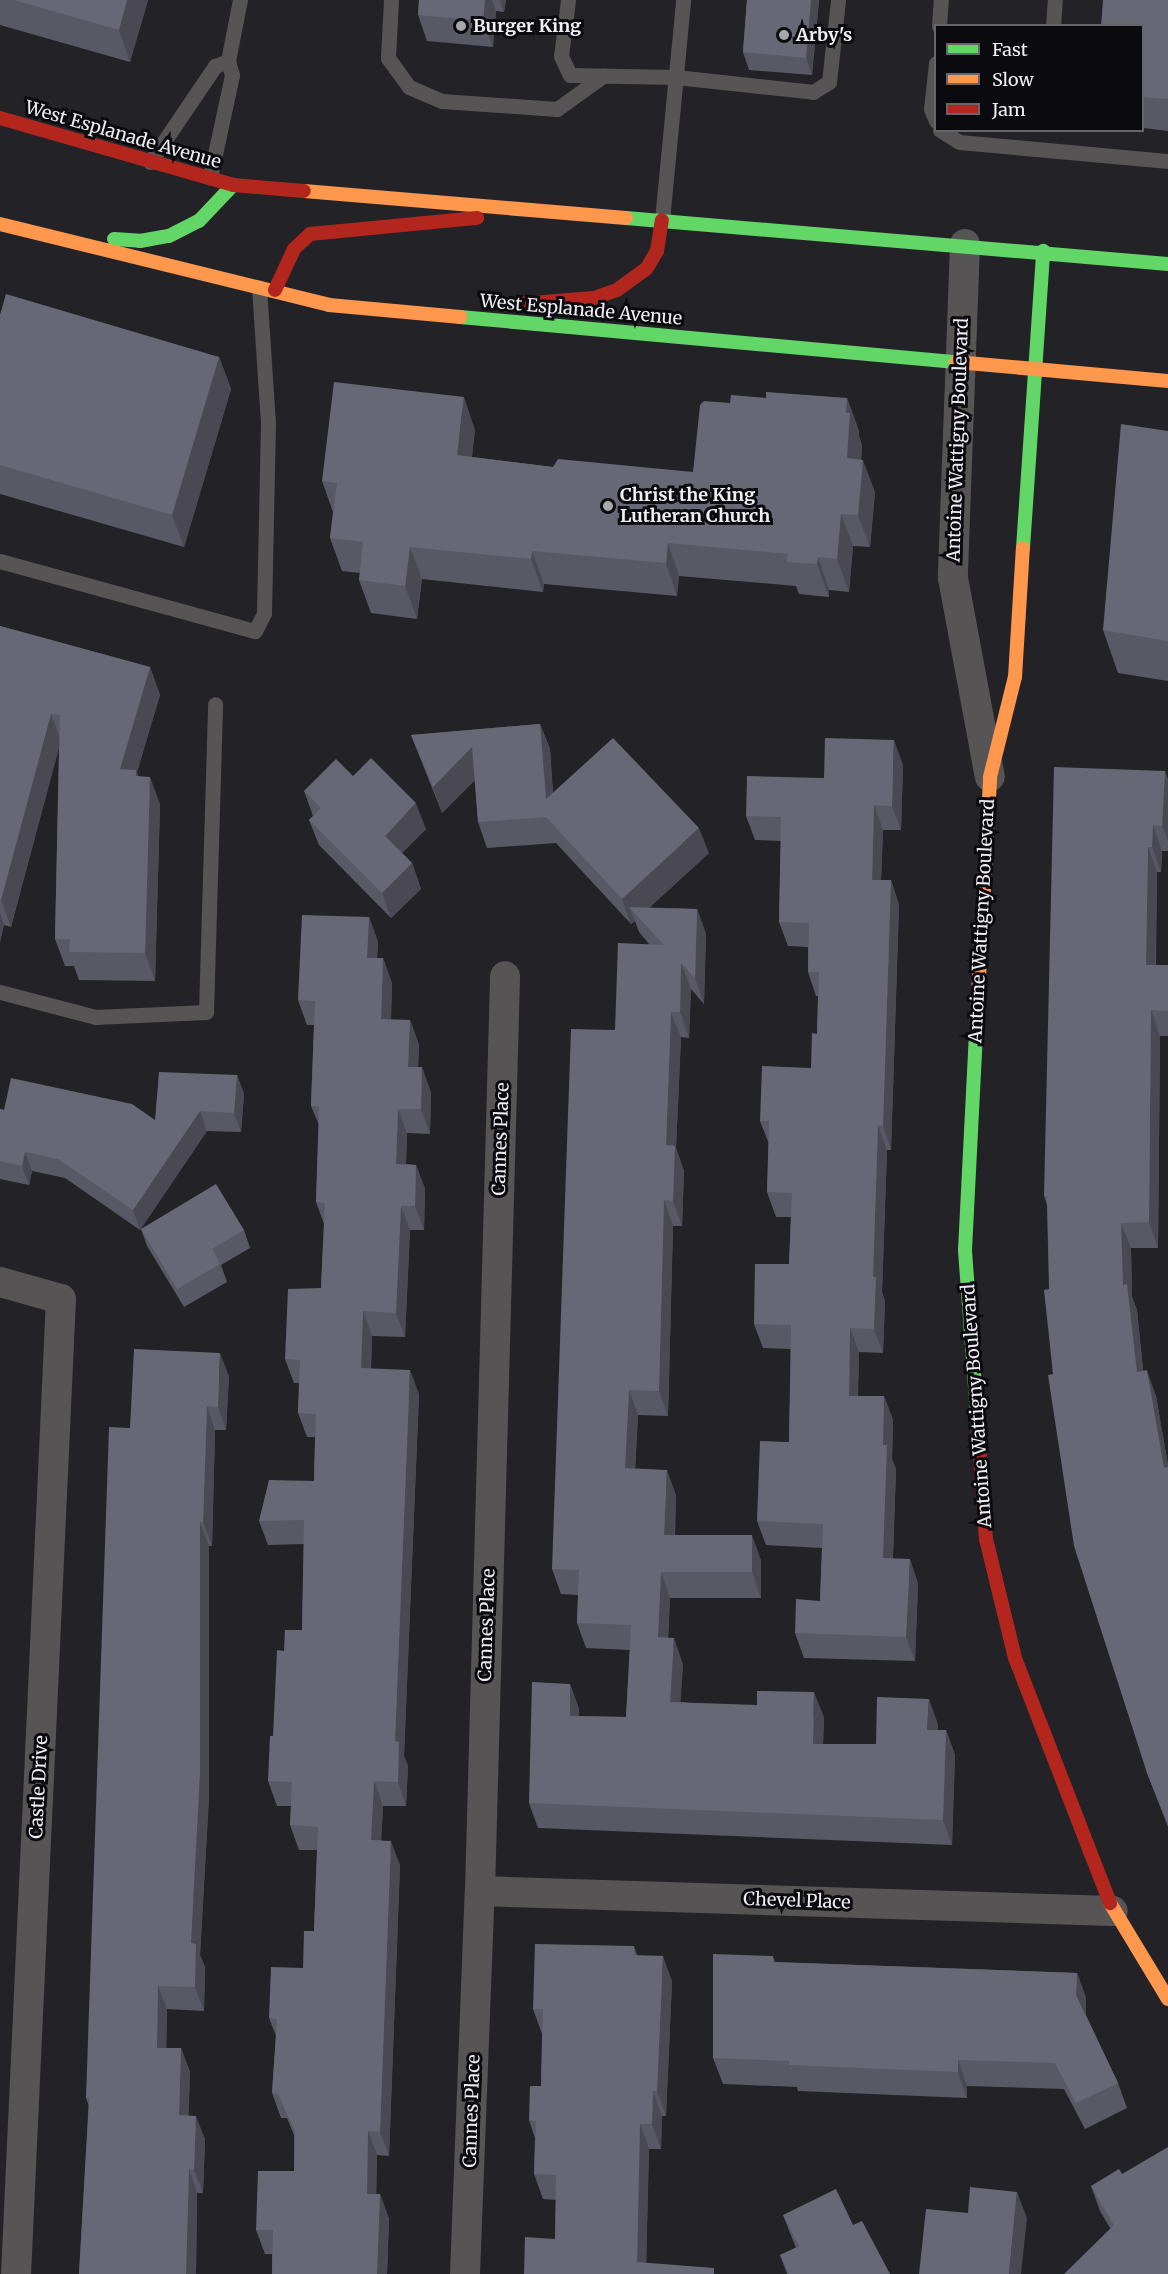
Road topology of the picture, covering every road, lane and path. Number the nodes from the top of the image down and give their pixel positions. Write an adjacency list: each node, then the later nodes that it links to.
1 (240, 0): 10 (lane)
2 (391, 0): 11 (lane)
3 (568, 0): 11 (lane)
4 (683, 0): 12 (lane)
5 (838, 0): 12 (lane)
6 (941, 0): 8 (lane)
7 (1055, 0): 9 (lane)
8 (939, 24)
9 (1053, 24)
10 (228, 61): 18 (lane); 19 (lane)
11 (603, 76): 12 (lane)
12 (676, 77): 22 (lane)
13 (934, 82): 14 (lane)
14 (934, 117)
15 (0, 118): 18 (main road, West Esplanade Avenue)
16 (943, 132): 17 (lane)
17 (1168, 161)
18 (150, 162): 19 (main road, West Esplanade Avenue)
19 (210, 178): 20 (main road, West Esplanade Avenue)
20 (233, 185): 21 (main road, West Esplanade Avenue); 24 (main road)
21 (532, 209): 22 (main road, West Esplanade Avenue); 29 (main road)
22 (662, 220): 25 (main road, West Esplanade Avenue); 30 (main road)
23 (0, 224): 24 (main road, West Esplanade Avenue)
24 (20, 228): 28 (main road, West Esplanade Avenue)
25 (965, 244): 26 (main road, West Esplanade Avenue); 31 (street, Antoine Wattigny Boulevard)
26 (1043, 251): 27 (main road, West Esplanade Avenue); 32 (main road, Antoine Wattigny Boulevard)
27 (1168, 264)
28 (259, 287): 29 (main road, West Esplanade Avenue); 34 (lane)
29 (275, 290): 30 (main road, West Esplanade Avenue)
30 (405, 311): 31 (main road, West Esplanade Avenue)
31 (962, 363): 32 (main road, West Esplanade Avenue); 36 (street, Antoine Wattigny Boulevard)
32 (1035, 370): 33 (main road, West Esplanade Avenue); 36 (main road, Antoine Wattigny Boulevard)
33 (1168, 381)
34 (0, 561)
35 (215, 704): 38 (lane)
36 (990, 777): 41 (main road, Antoine Wattigny Boulevard)
37 (505, 976): 40 (street, Cannes Place)
38 (0, 992)
39 (0, 1282): 43 (street, Castle Drive)
40 (480, 1891): 41 (street, Chevel Place); 44 (street, Cannes Place)
41 (1113, 1911): 42 (main road, Antoine Wattigny Boulevard)
42 (1168, 1999)
43 (16, 2274)
44 (465, 2274)

